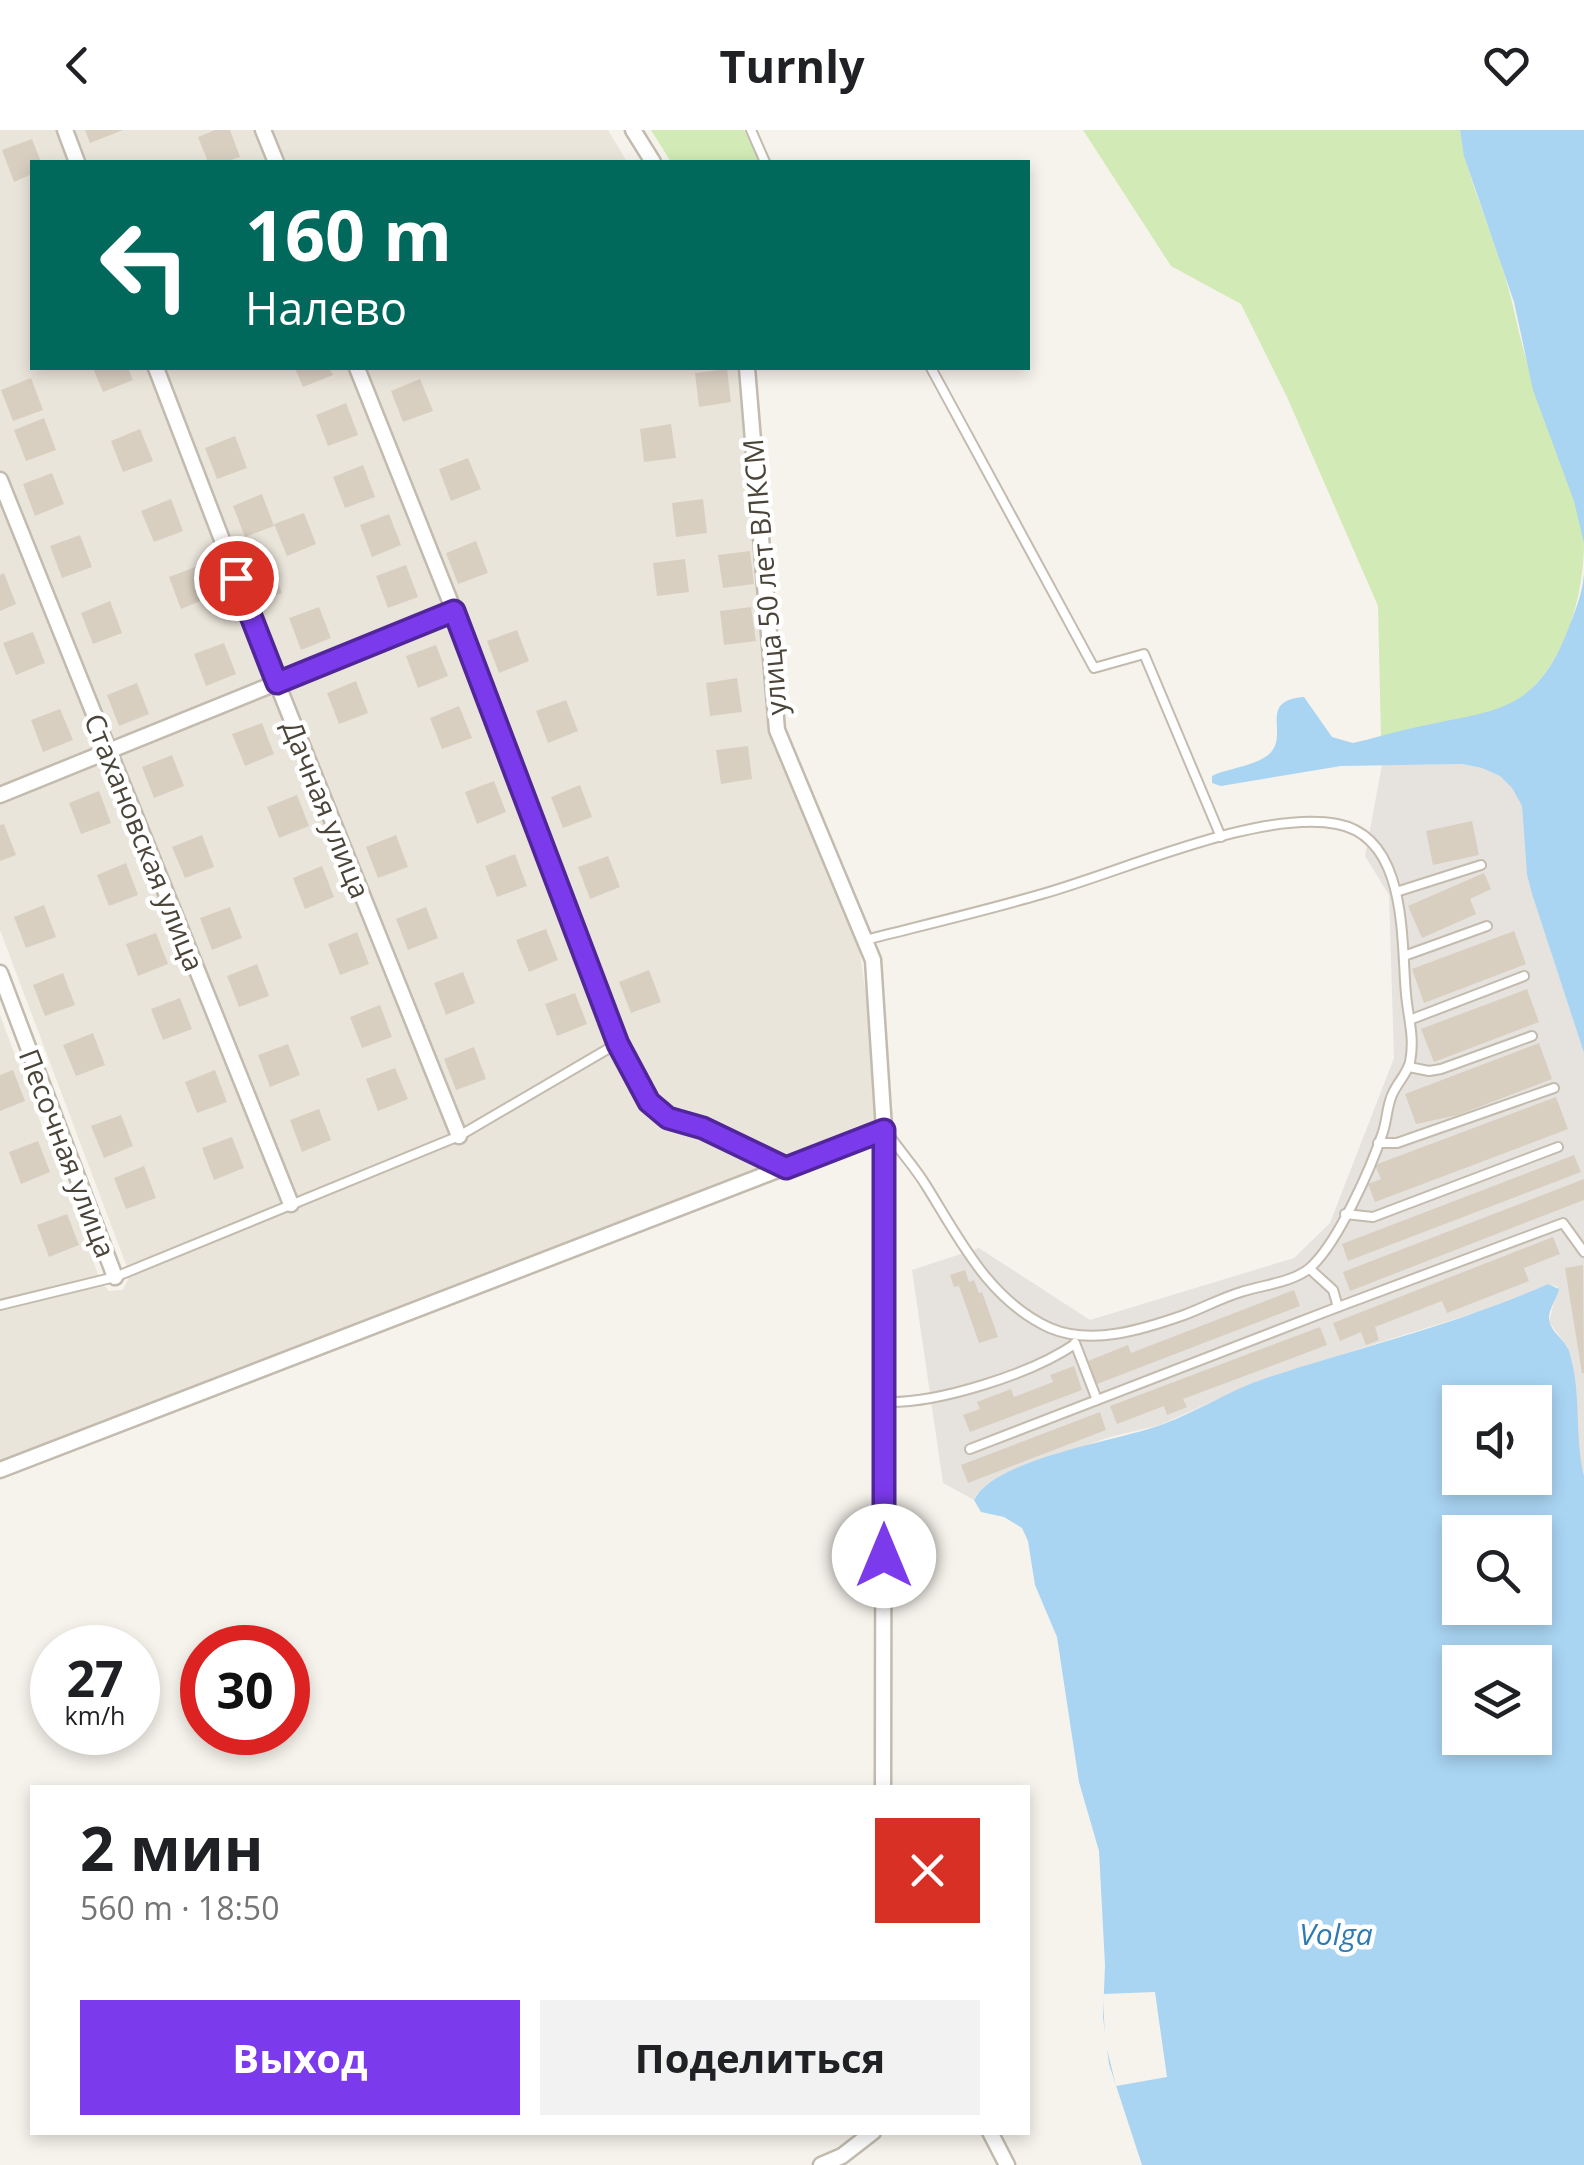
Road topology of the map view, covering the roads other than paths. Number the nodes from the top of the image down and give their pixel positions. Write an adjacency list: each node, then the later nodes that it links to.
1 (65, 130): 5 (street)
2 (263, 130): 6 (street)
3 (633, 130): 7 (street)
4 (751, 130): 8 (lane)
5 (77, 160)
6 (275, 160)
7 (652, 160)
8 (764, 160)
9 (157, 370): 15 (street, Дачная улица)
10 (358, 370): 14 (street)
11 (747, 370): 22 (street, улица 50 лет ВЛКСМ)
12 (933, 370): 18 (lane)
13 (0, 480): 16 (street, Стахановская улица)
14 (454, 611): 15 (street); 28 (street)
15 (277, 683): 16 (street); 32 (street, Дачная улица)
16 (109, 751): 17 (street); 36 (street, Стахановская улица)
17 (0, 795)
18 (1221, 837): 20 (lane); 22 (lane)
19 (1481, 866): 20 (lane)
20 (1396, 892): 23 (lane)
21 (1487, 926): 23 (lane)
22 (865, 940): 31 (street, улица 50 лет ВЛКСМ)
23 (1404, 956): 26 (lane)
24 (0, 973): 40 (street, Песочная улица)
25 (1524, 976): 26 (lane)
26 (1412, 1019): 29 (lane)
27 (1532, 1036): 29 (lane)
28 (618, 1044): 32 (lane); 35 (lane)
29 (1409, 1067): 33 (lane)
30 (1554, 1088): 33 (lane)
31 (884, 1130): 35 (street); 43 (lane); 46 (street, улица 50 лет ВЛКСМ)
32 (460, 1136): 36 (lane)
33 (1378, 1143): 37 (lane)
34 (1558, 1147): 37 (lane)
35 (786, 1168): 48 (street)
36 (291, 1204): 40 (lane)
37 (1346, 1214): 39 (lane)
38 (1584, 1252): 42 (lane)
39 (1310, 1269): 42 (lane); 43 (lane)
40 (115, 1277): 41 (lane)
41 (0, 1305)
42 (1338, 1307): 45 (lane)
43 (1071, 1334): 44 (lane)
44 (1075, 1344): 45 (lane); 46 (lane)
45 (1097, 1400): 47 (lane)
46 (884, 1402): 49 (street, улица 50 лет ВЛКСМ)
47 (970, 1449)
48 (0, 1470)
49 (883, 1785)
50 (869, 2135): 52 (street)
51 (992, 2135): 53 (street)
52 (821, 2165)
53 (1008, 2165)

